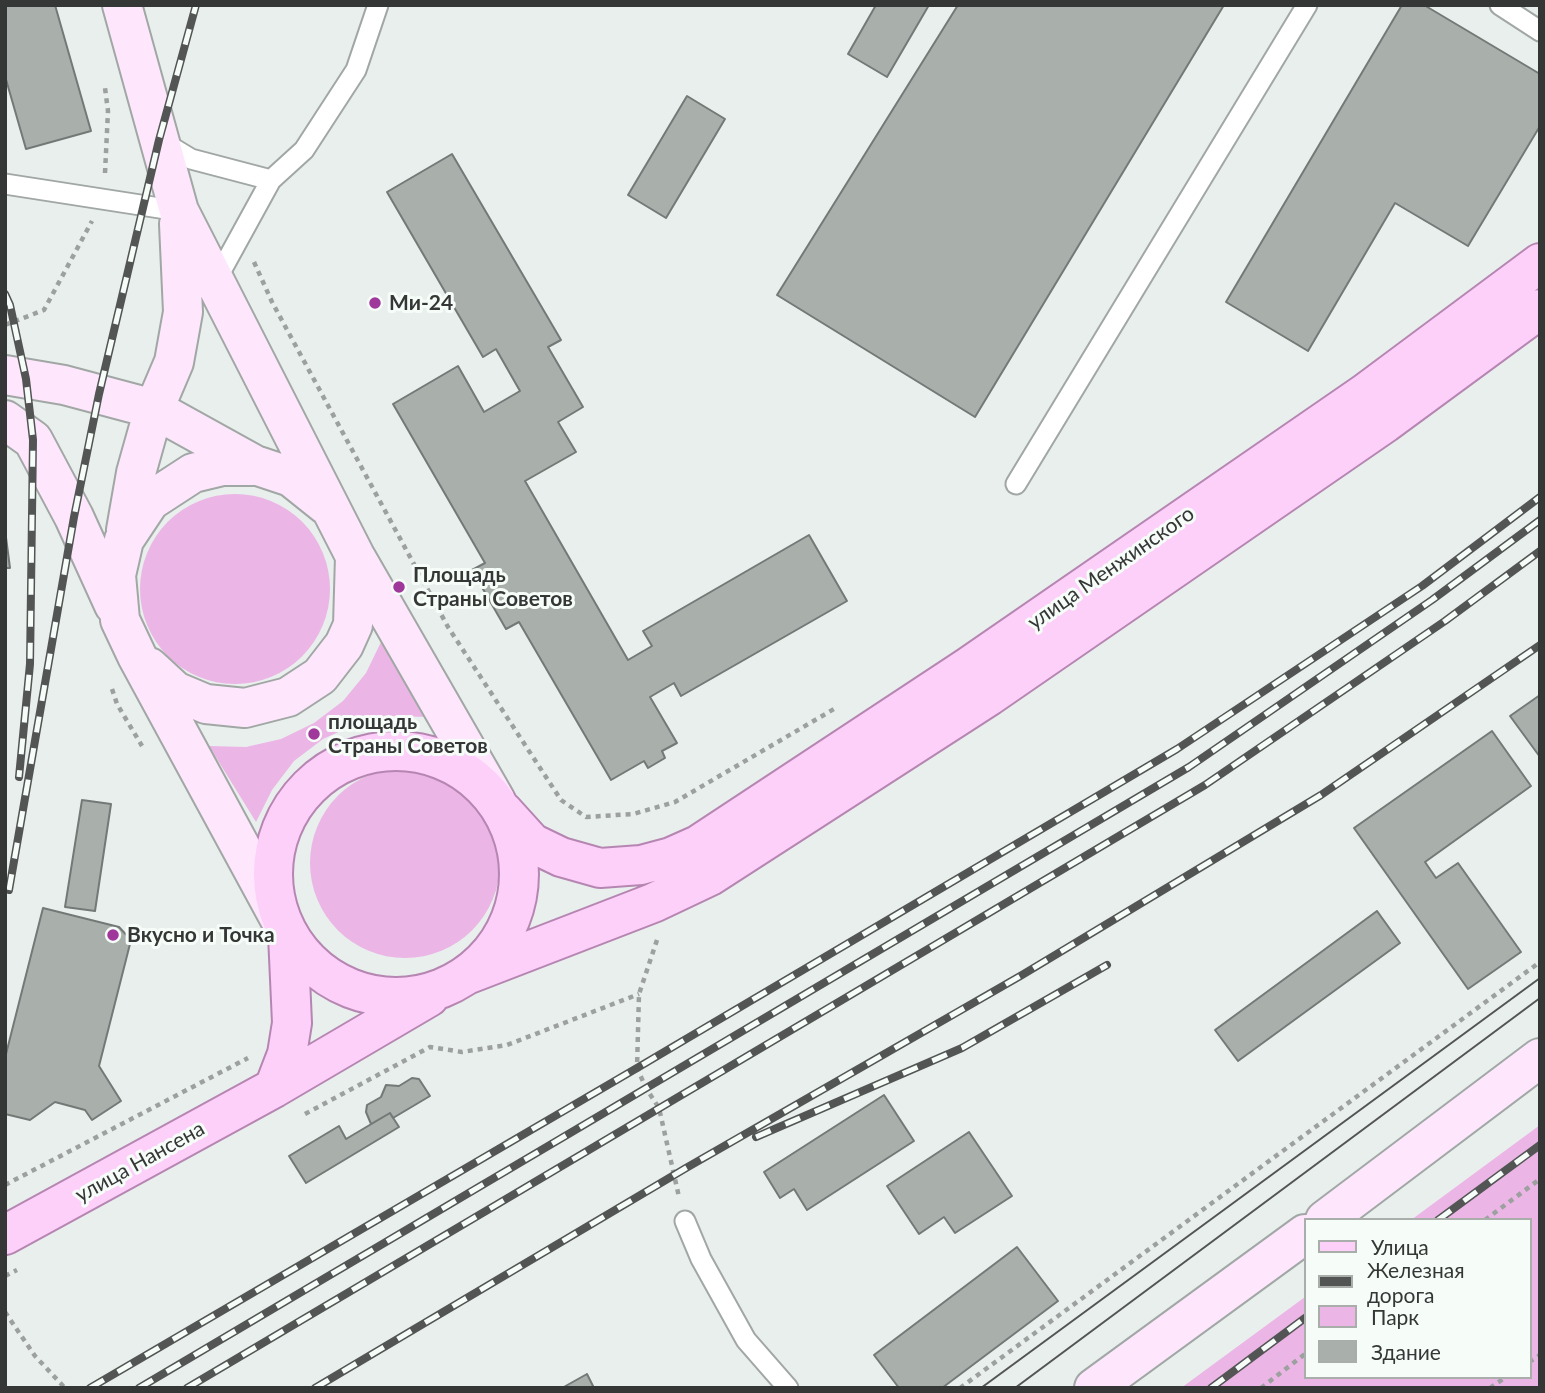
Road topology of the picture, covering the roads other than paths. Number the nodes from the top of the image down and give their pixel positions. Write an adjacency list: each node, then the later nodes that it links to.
1 (122, 5): 6 (main road)
2 (378, 5): 7 (lane)
3 (1307, 5): 17 (lane)
4 (1500, 5): 5 (lane)
5 (1540, 31)
6 (159, 140): 7 (lane); 9 (main road)
7 (271, 180): 11 (lane)
8 (5, 184): 9 (lane)
9 (179, 211): 11 (main road); 14 (main road)
10 (1540, 264): 24 (main road, улица Менжинского)
11 (215, 282): 18 (main road)
12 (1540, 309): 24 (main road, улица Менжинского)
13 (5, 374): 14 (main road)
14 (154, 409): 16 (main road); 19 (main road)
15 (5, 420): 21 (main road)
16 (258, 466): 18 (main road); 19 (main road)
17 (1016, 484)
18 (330, 508): 20 (main road)
19 (124, 540): 21 (main road)
20 (355, 556): 22 (main road); 23 (main road)
21 (120, 620): 22 (main road)
22 (123, 667): 25 (main road)
23 (499, 806): 24 (main road); 25 (main road); 26 (main road)
24 (673, 874): 26 (main road)
25 (285, 930): 26 (main road); 28 (main road)
26 (462, 978): 28 (main road, улица Нансена)
27 (1540, 1058): 29 (main road)
28 (274, 1088): 32 (main road, улица Нансена)
29 (1328, 1218)
30 (685, 1221): 33 (lane)
31 (1304, 1235): 34 (main road)
32 (11, 1252)
33 (788, 1388)
34 (1094, 1388)

